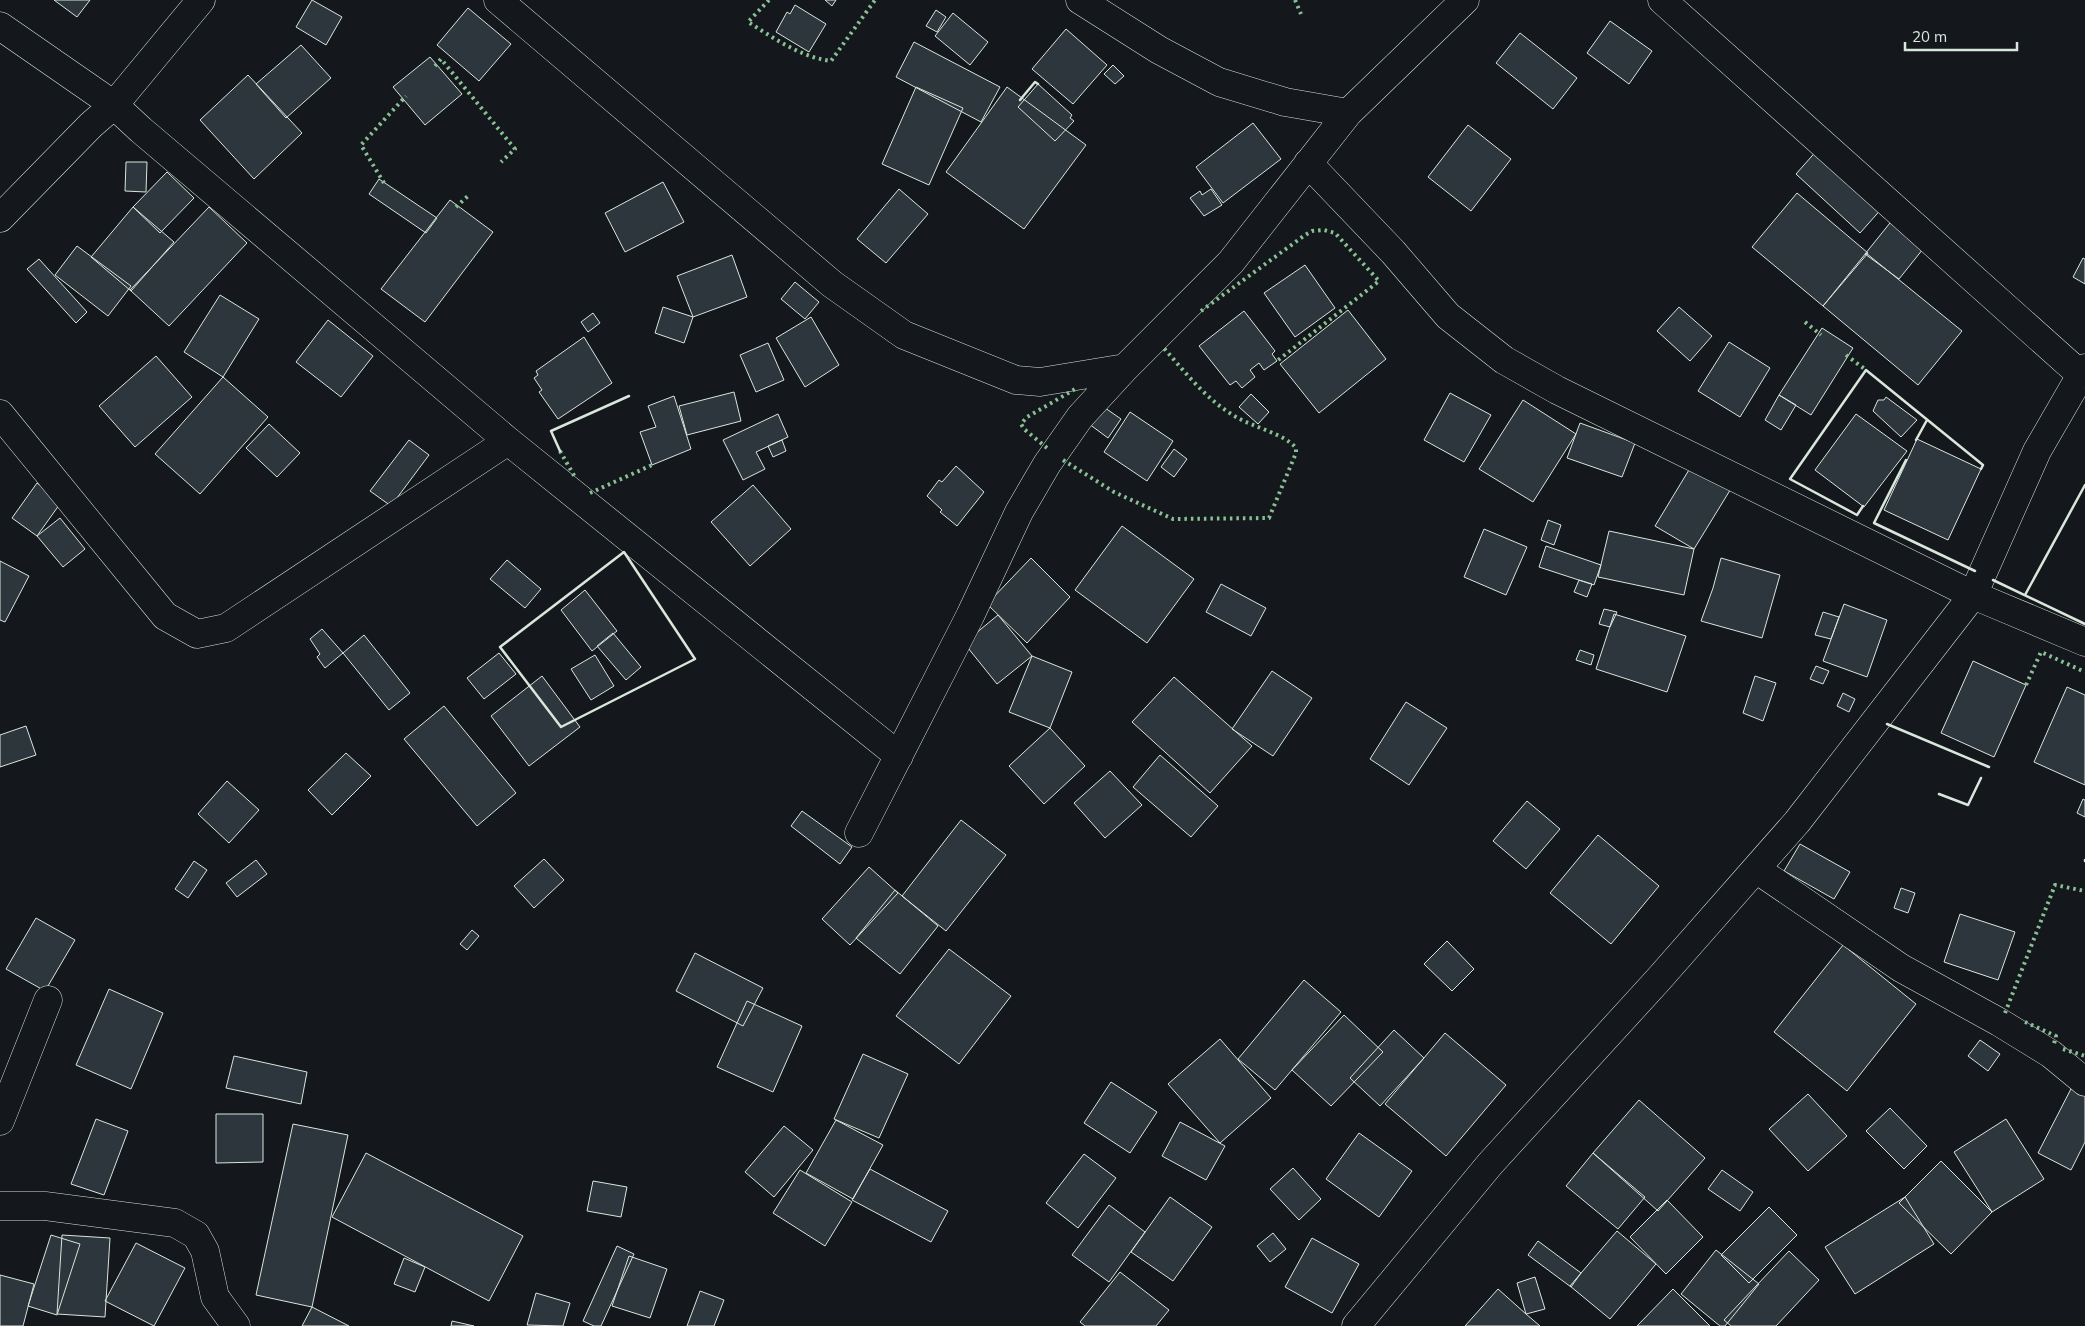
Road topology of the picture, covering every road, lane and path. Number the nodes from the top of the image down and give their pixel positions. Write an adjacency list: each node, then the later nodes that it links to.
1 (201, 0): 7 (street)
2 (498, 0): 11 (street)
3 (1080, 0): 8 (street)
4 (1465, 0): 8 (street)
5 (1662, 0): 12 (street)
6 (0, 26): 7 (street)
7 (114, 105): 10 (street); 14 (street)
8 (1348, 113): 9 (street)
9 (1308, 164): 11 (street); 15 (street)
10 (0, 218)
11 (1125, 368): 17 (street)
12 (2083, 371): 15 (street)
13 (0, 414): 14 (street)
14 (508, 441): 17 (street)
15 (1973, 595): 16 (street); 19 (street)
16 (2085, 642)
17 (900, 756): 18 (street)
18 (858, 833)
19 (1756, 869): 21 (street); 25 (street)
20 (48, 1000): 22 (street)
21 (2085, 1082)
22 (0, 1120)
23 (0, 1206): 24 (street)
24 (236, 1326)
25 (1356, 1326)

